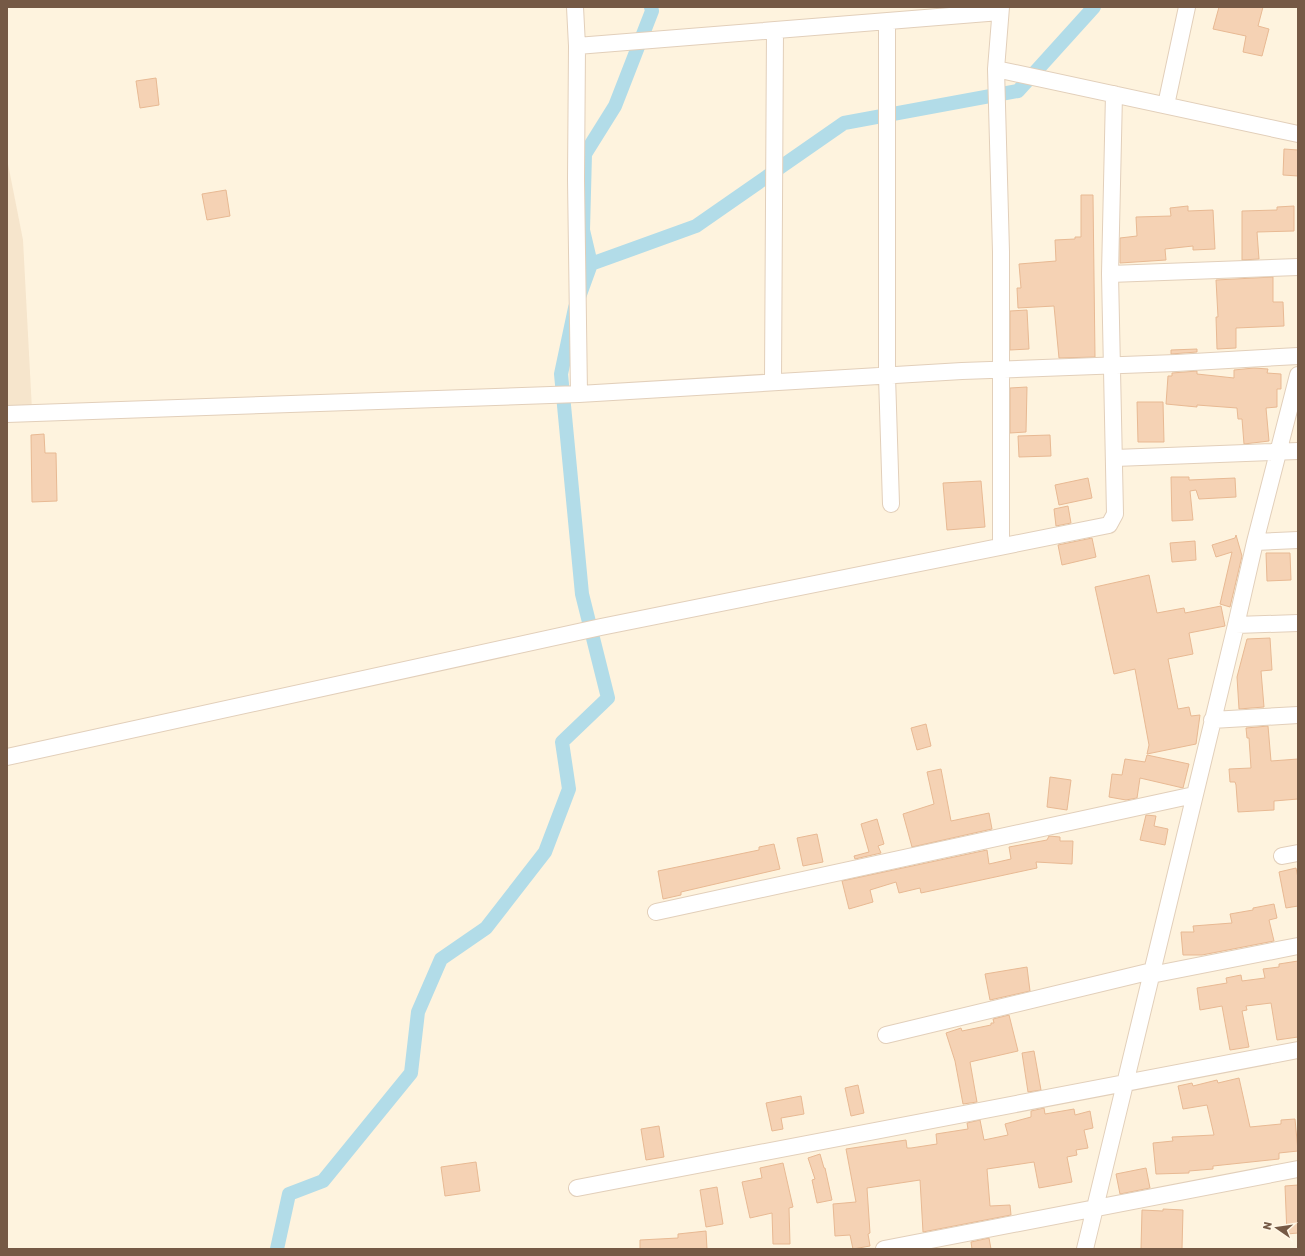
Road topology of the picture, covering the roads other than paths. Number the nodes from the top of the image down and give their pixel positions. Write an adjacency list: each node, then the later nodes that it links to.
1 (575, 7): 6 (street)
2 (1187, 7): 9 (street)
3 (1000, 10): 4 (street); 7 (street)
4 (887, 21): 5 (street); 17 (street)
5 (775, 30): 6 (street); 18 (street)
6 (577, 46): 19 (street)
7 (996, 70): 8 (street); 15 (street)
8 (1114, 94): 9 (street); 12 (street)
9 (1166, 105): 10 (street)
10 (1298, 134)
11 (1298, 267): 12 (street)
12 (1110, 274): 14 (street)
13 (1298, 356): 14 (street)
14 (1111, 366): 15 (street); 23 (street)
15 (1000, 370): 17 (street); 27 (street)
16 (1298, 375): 22 (street)
17 (887, 376): 18 (street); 24 (street)
18 (773, 381): 19 (street)
19 (579, 394): 20 (street)
20 (7, 414)
21 (1298, 451): 22 (street)
22 (1279, 452): 23 (street); 26 (street)
23 (1115, 458): 27 (street)
24 (891, 504)
25 (1298, 540): 26 (street)
26 (1255, 542): 29 (street)
27 (1001, 546): 32 (street)
28 (1298, 623): 29 (street)
29 (1236, 625): 31 (street)
30 (1298, 715): 31 (street)
31 (1212, 720): 33 (street)
32 (7, 758)
33 (1194, 795): 36 (street); 38 (street)
34 (1298, 853): 35 (street)
35 (1282, 856)
36 (656, 912)
37 (1298, 946): 38 (street)
38 (1151, 973): 39 (street); 41 (street)
39 (886, 1035)
40 (1298, 1050): 41 (street)
41 (1124, 1083): 43 (street); 44 (street)
42 (1298, 1169): 44 (street)
43 (577, 1188)
44 (1096, 1208): 45 (street); 46 (street)
45 (884, 1249)
46 (1085, 1249)

